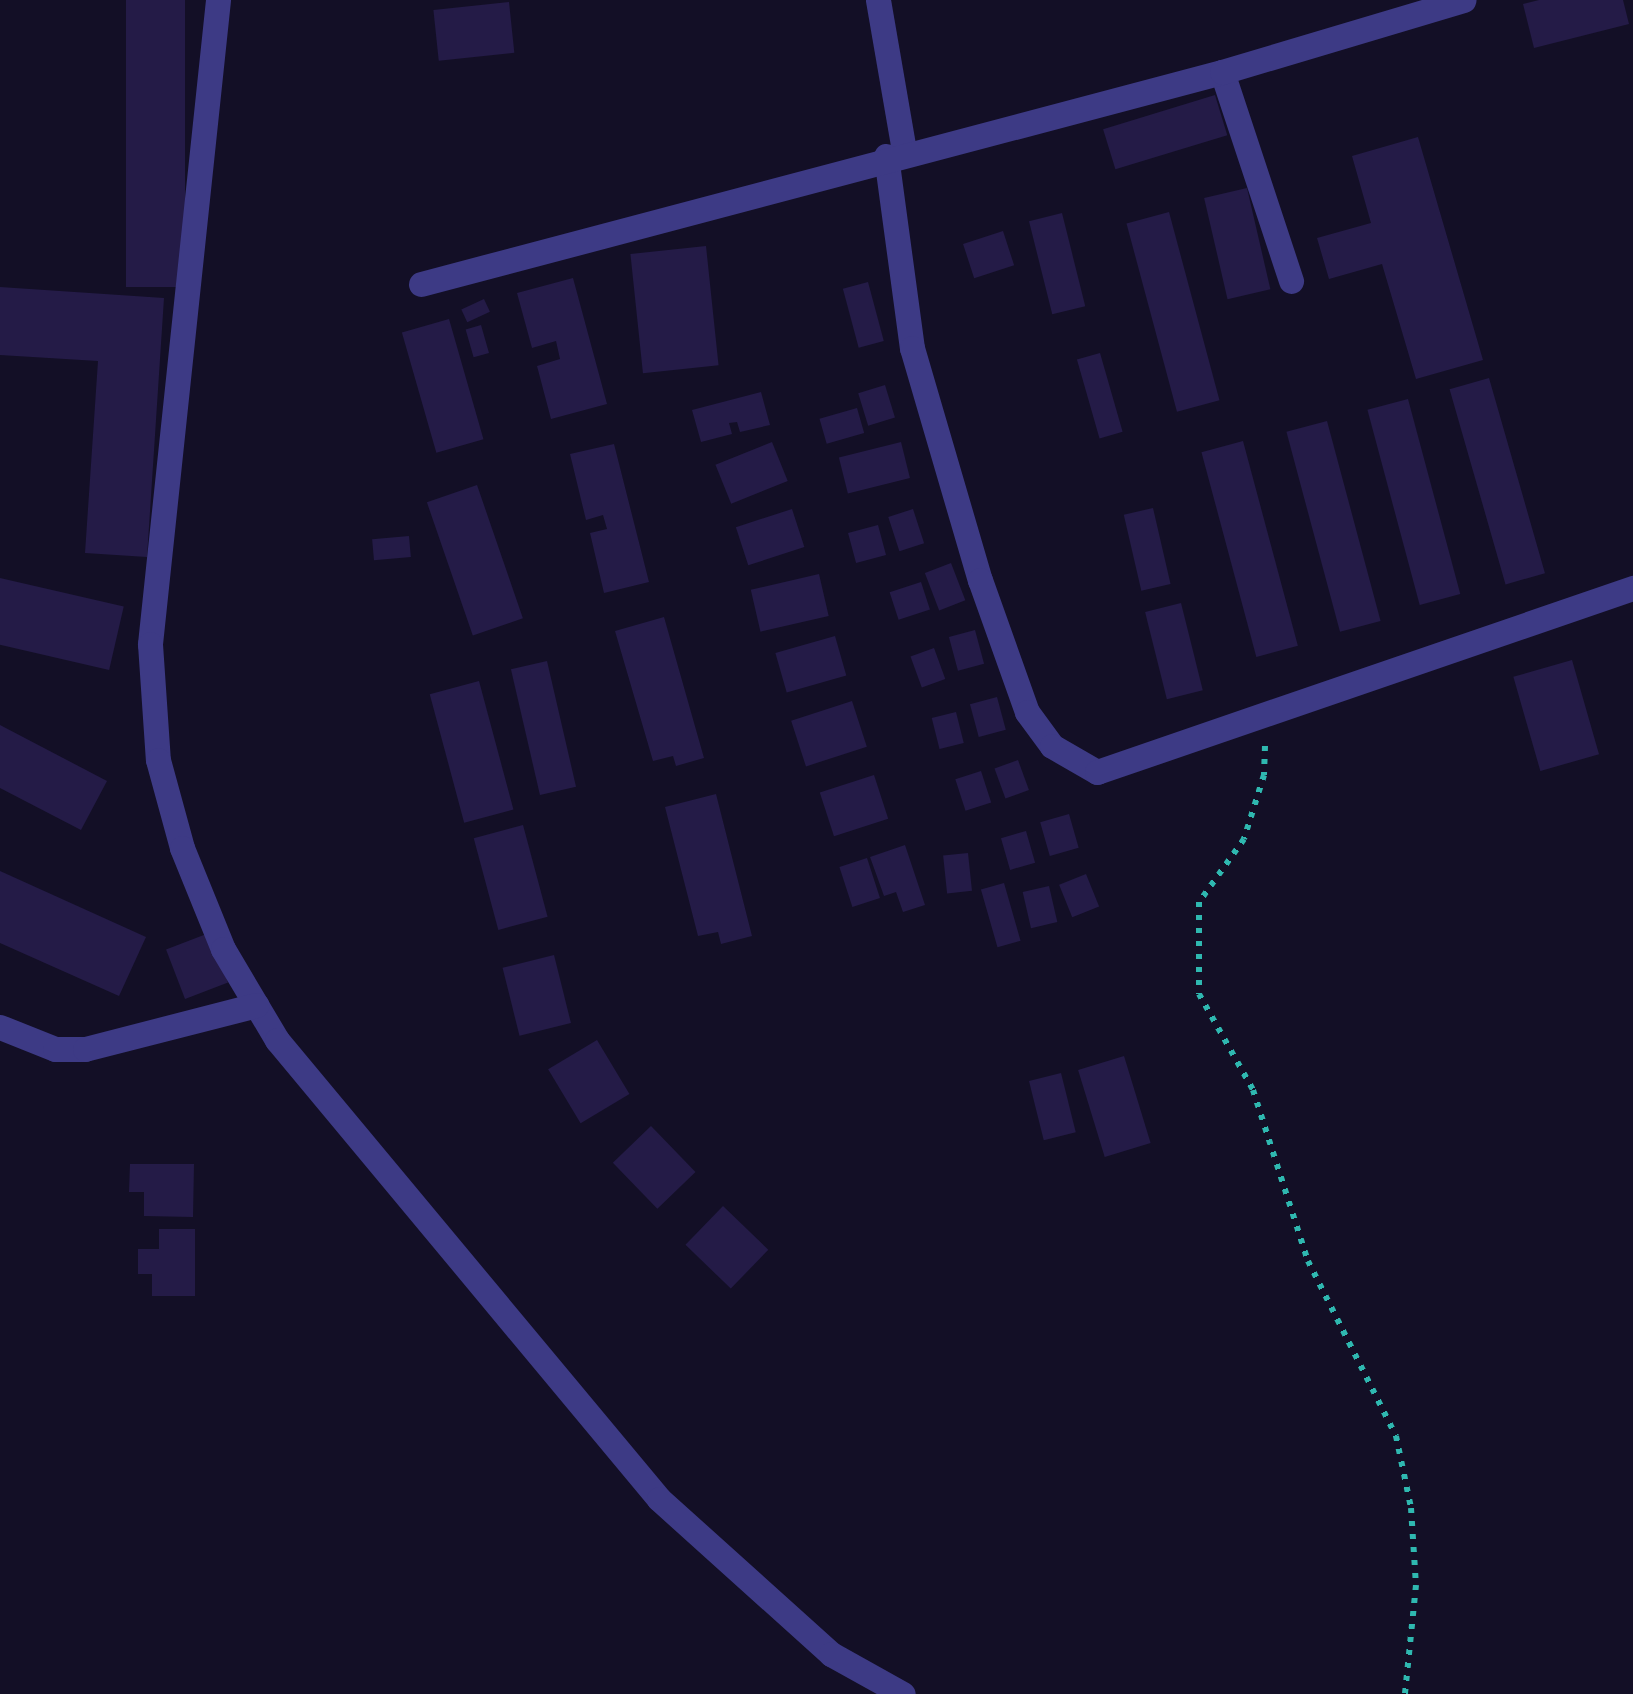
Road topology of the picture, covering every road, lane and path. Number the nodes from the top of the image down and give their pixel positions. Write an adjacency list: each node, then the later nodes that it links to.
1 (218, 0): 10 (street)
2 (878, 0): 5 (street)
3 (1463, 0): 4 (street)
4 (1222, 72): 5 (street); 6 (street)
5 (895, 154): 7 (street); 9 (street)
6 (1291, 281)
7 (421, 284)
8 (1633, 588): 9 (street)
9 (1266, 715): 13 (path)
10 (256, 1004): 11 (street); 12 (street)
11 (0, 1027)
12 (903, 1694)
13 (1405, 1694)

